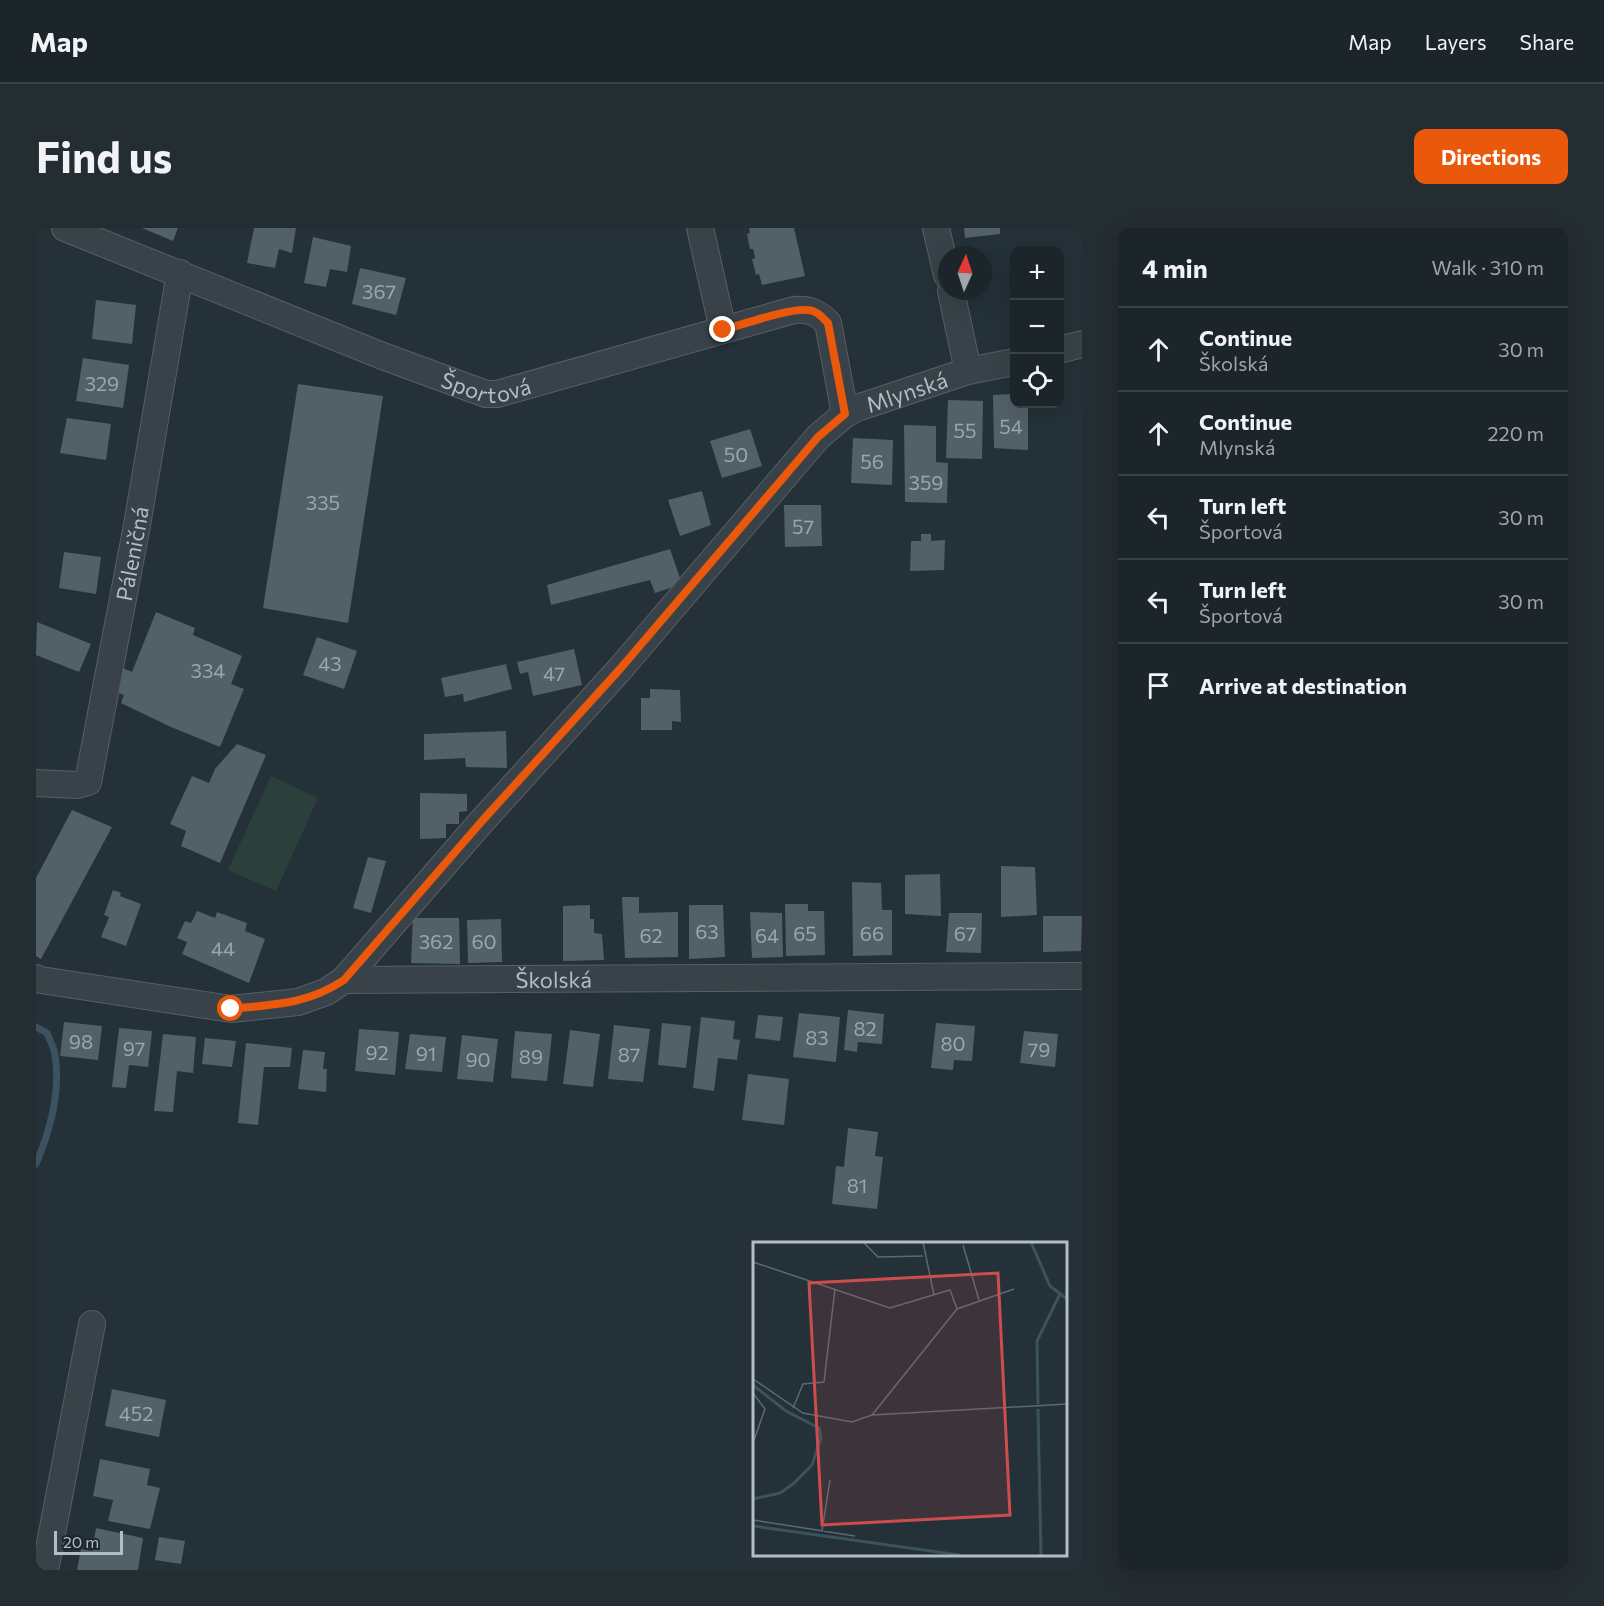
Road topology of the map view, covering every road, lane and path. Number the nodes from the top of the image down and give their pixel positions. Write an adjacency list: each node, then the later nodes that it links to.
1 (65, 228): 5 (street, Športová)
2 (699, 228): 7 (street)
3 (936, 228): 4 (street)
4 (940, 246)
5 (180, 273): 7 (street, Športová); 13 (street, Páleničná)
6 (953, 300): 11 (street, Mlynská)
7 (723, 330): 12 (street, Športová)
8 (1082, 344): 9 (street)
9 (1064, 349)
10 (1010, 363): 11 (street, Mlynská)
11 (968, 371): 12 (street, Mlynská)
12 (845, 414): 16 (street, Mlynská)
13 (36, 783)
14 (1082, 976): 16 (street, Školská)
15 (36, 978): 16 (street, Školská)
16 (344, 980)
17 (92, 1324): 18 (street)
18 (45, 1570)

